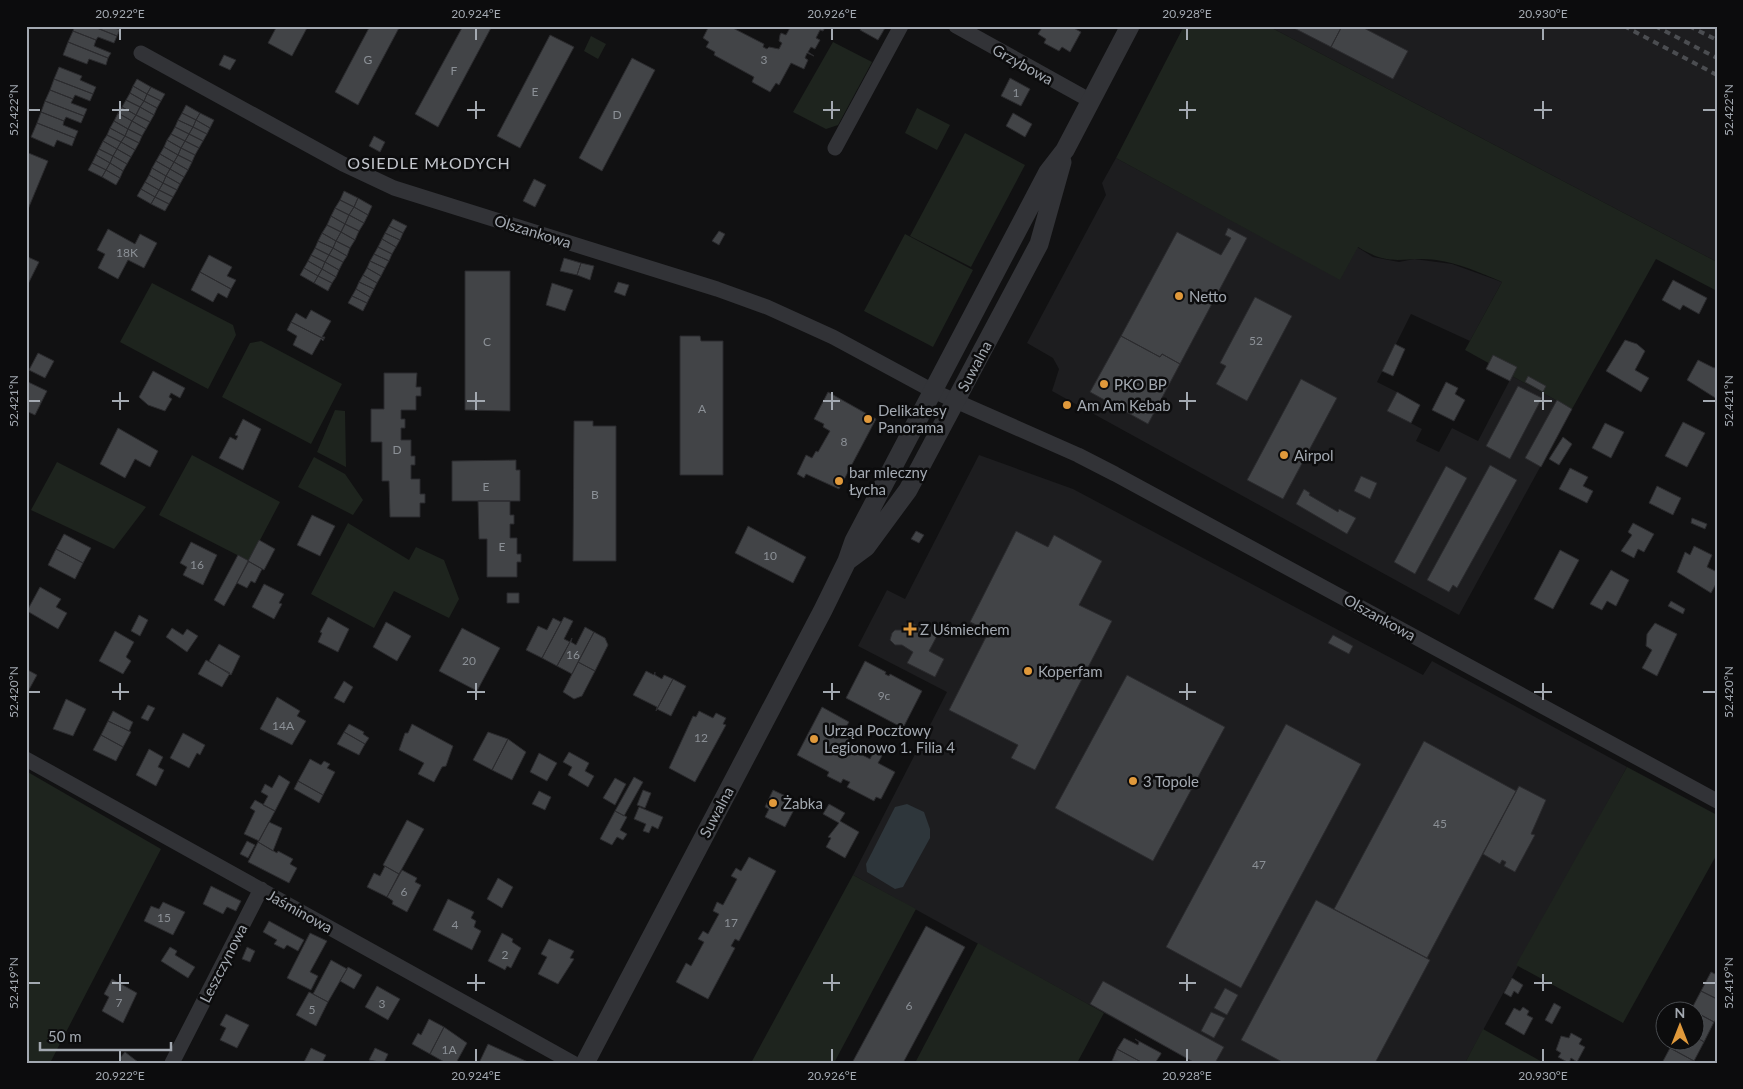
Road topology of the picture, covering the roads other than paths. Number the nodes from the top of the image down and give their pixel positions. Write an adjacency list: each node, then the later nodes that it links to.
1 (901, 26): 6 (street)
2 (956, 26): 5 (street, Grzybowa)
3 (1130, 26): 5 (street, Suwalna)
4 (141, 53): 8 (street, Olszankowa)
5 (1090, 101): 7 (street, Suwalna)
6 (835, 148)
7 (1065, 150): 8 (street, Suwalna); 9 (street, Suwalna)
8 (933, 391): 9 (street, Olszankowa); 10 (street, Suwalna)
9 (955, 401): 10 (street, Suwalna); 12 (street, Olszankowa)
10 (847, 561): 16 (street, Suwalna)
11 (26, 759): 13 (street, Jaśminowa)
12 (1717, 801)
13 (262, 890): 14 (street, Leszczynowa); 15 (street, Jaśminowa)
14 (172, 1063)
15 (573, 1063)
16 (586, 1063)

